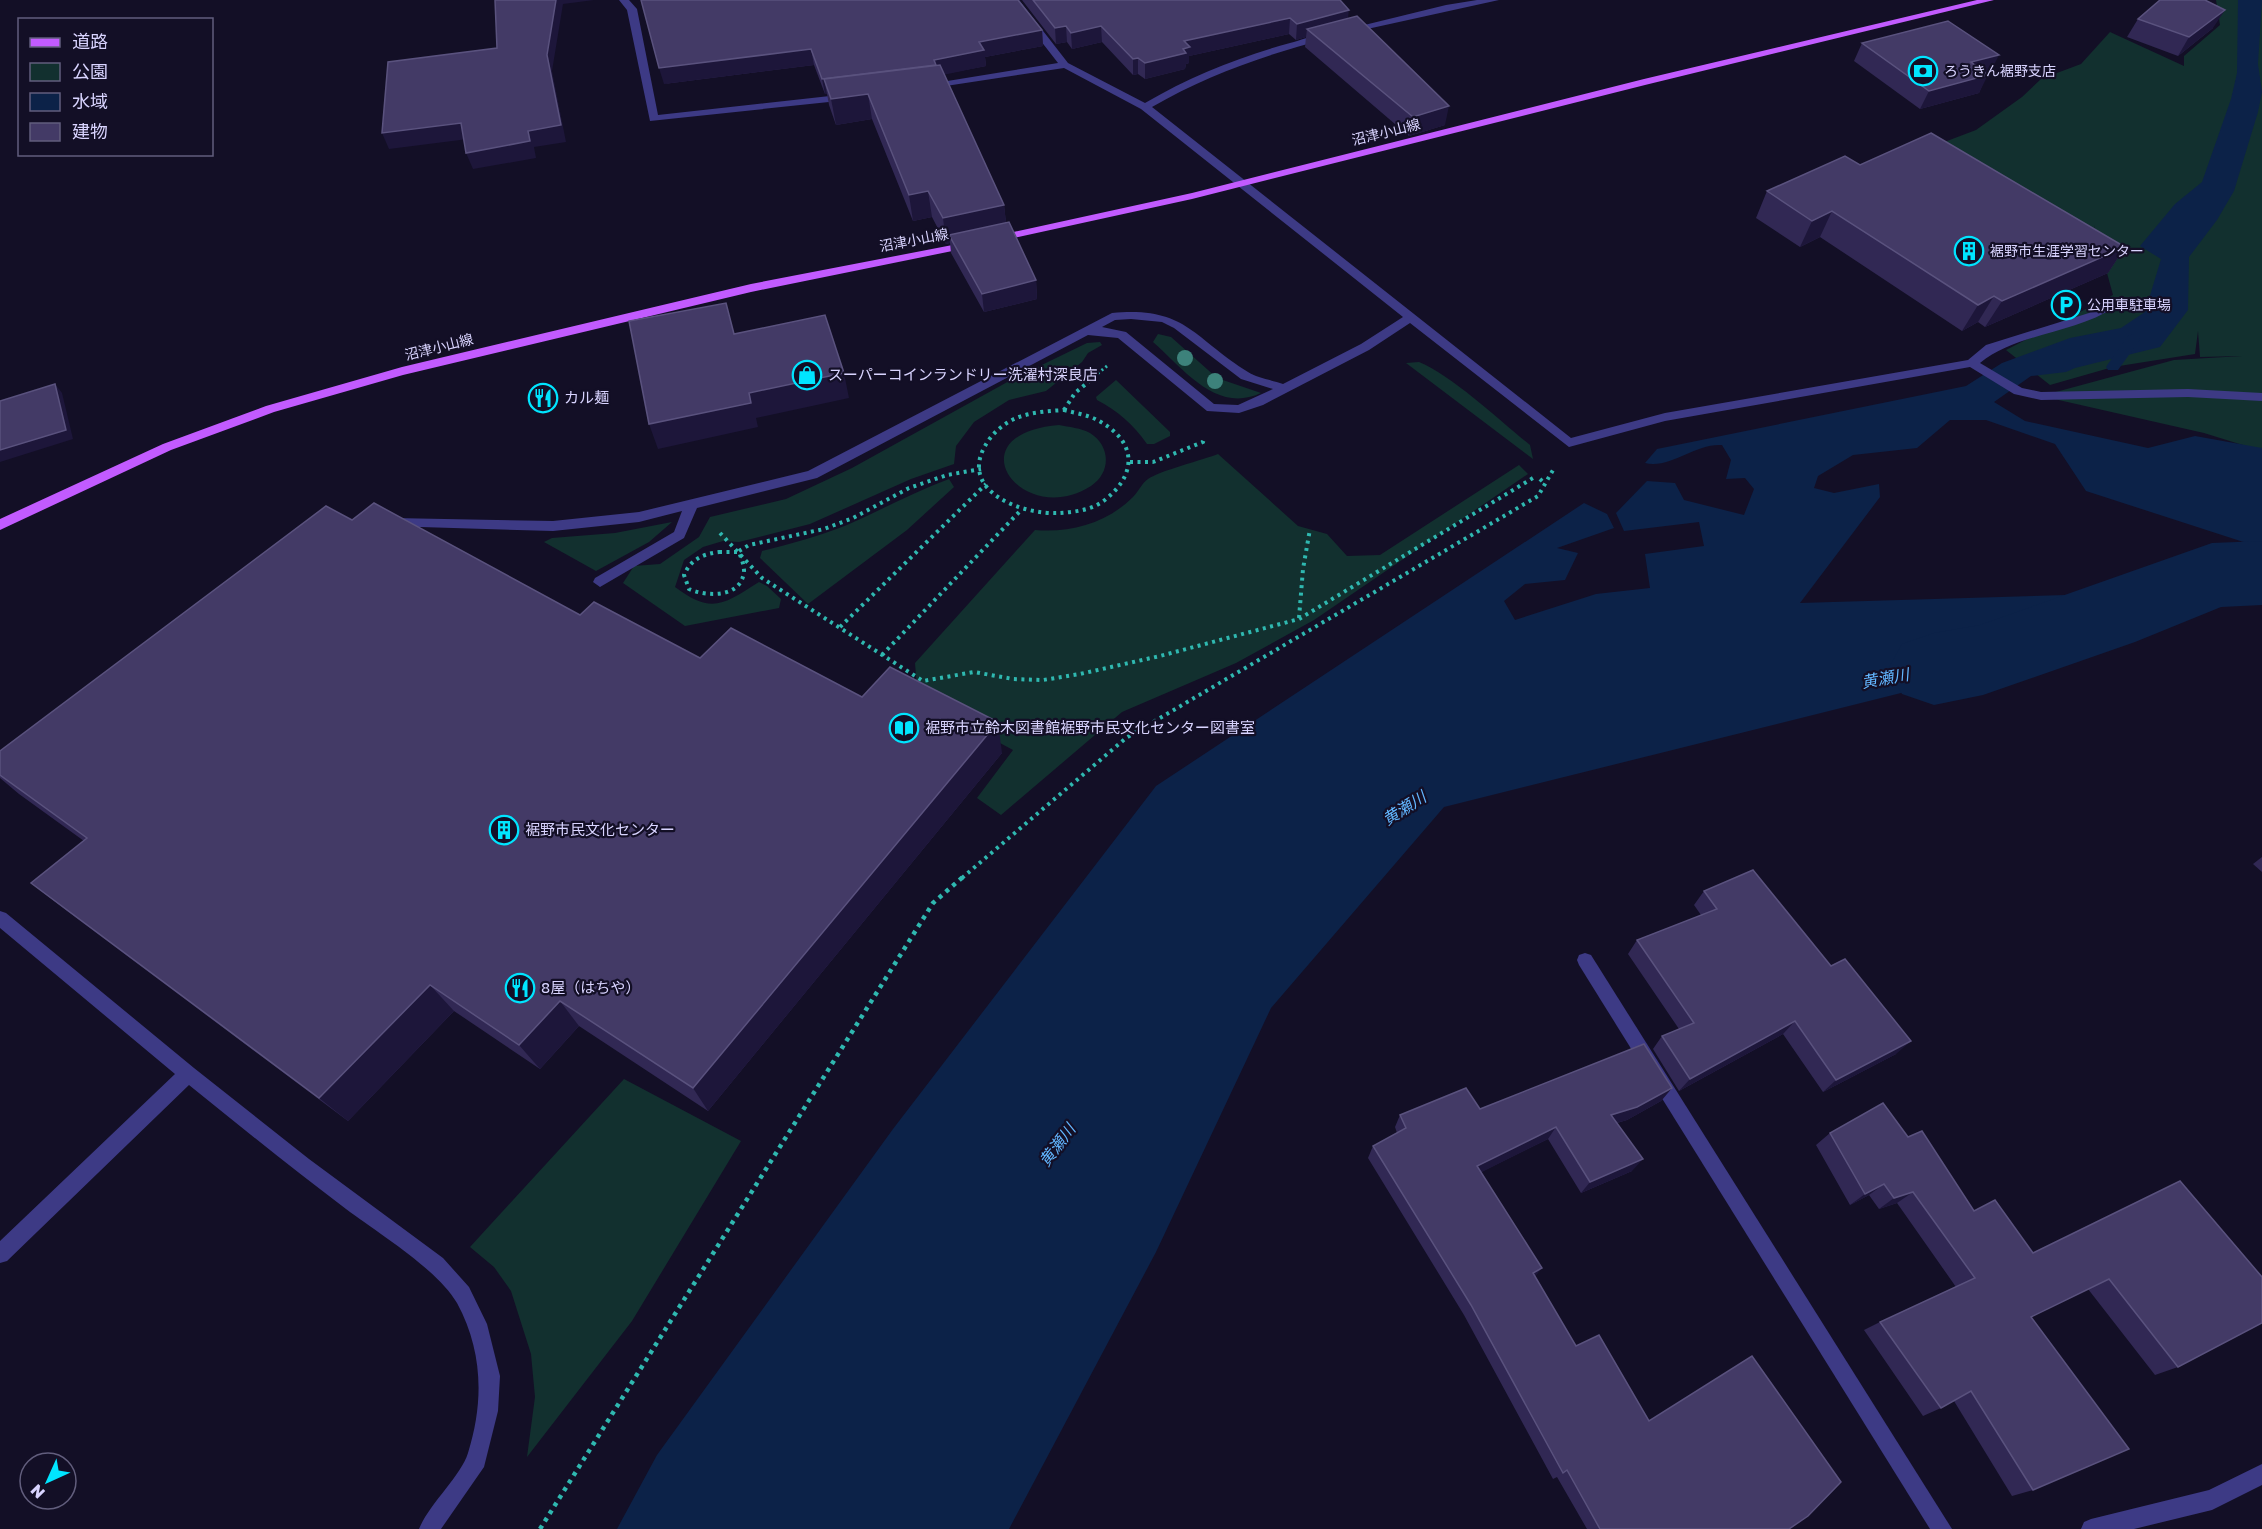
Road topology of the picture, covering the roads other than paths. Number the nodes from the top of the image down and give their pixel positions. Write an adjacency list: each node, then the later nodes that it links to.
1 (624, 0): 7 (street)
2 (1014, 0): 5 (street)
3 (1494, 0): 8 (street)
4 (1989, 0): 9 (main road, 沼津小山線)
5 (1065, 65): 6 (street); 8 (street)
6 (914, 90)
7 (855, 96)
8 (1146, 107): 9 (street)
9 (1242, 184): 11 (street); 18 (main road, 沼津小山線)
10 (2111, 304): 13 (street)
11 (1410, 318): 13 (street); 14 (street)
12 (1085, 331): 14 (street); 14 (street); 16 (street)
13 (1972, 363): 15 (street)
14 (1284, 388)
15 (2262, 397)
16 (691, 506): 17 (street); 19 (street)
17 (377, 523)
18 (0, 525)
19 (600, 582)
20 (0, 918): 22 (street)
21 (1585, 960): 26 (street)
22 (188, 1074): 23 (street); 25 (street)
23 (0, 1254)
24 (2262, 1474): 27 (street)
25 (429, 1529)
26 (1942, 1529)
27 (2091, 1529)

